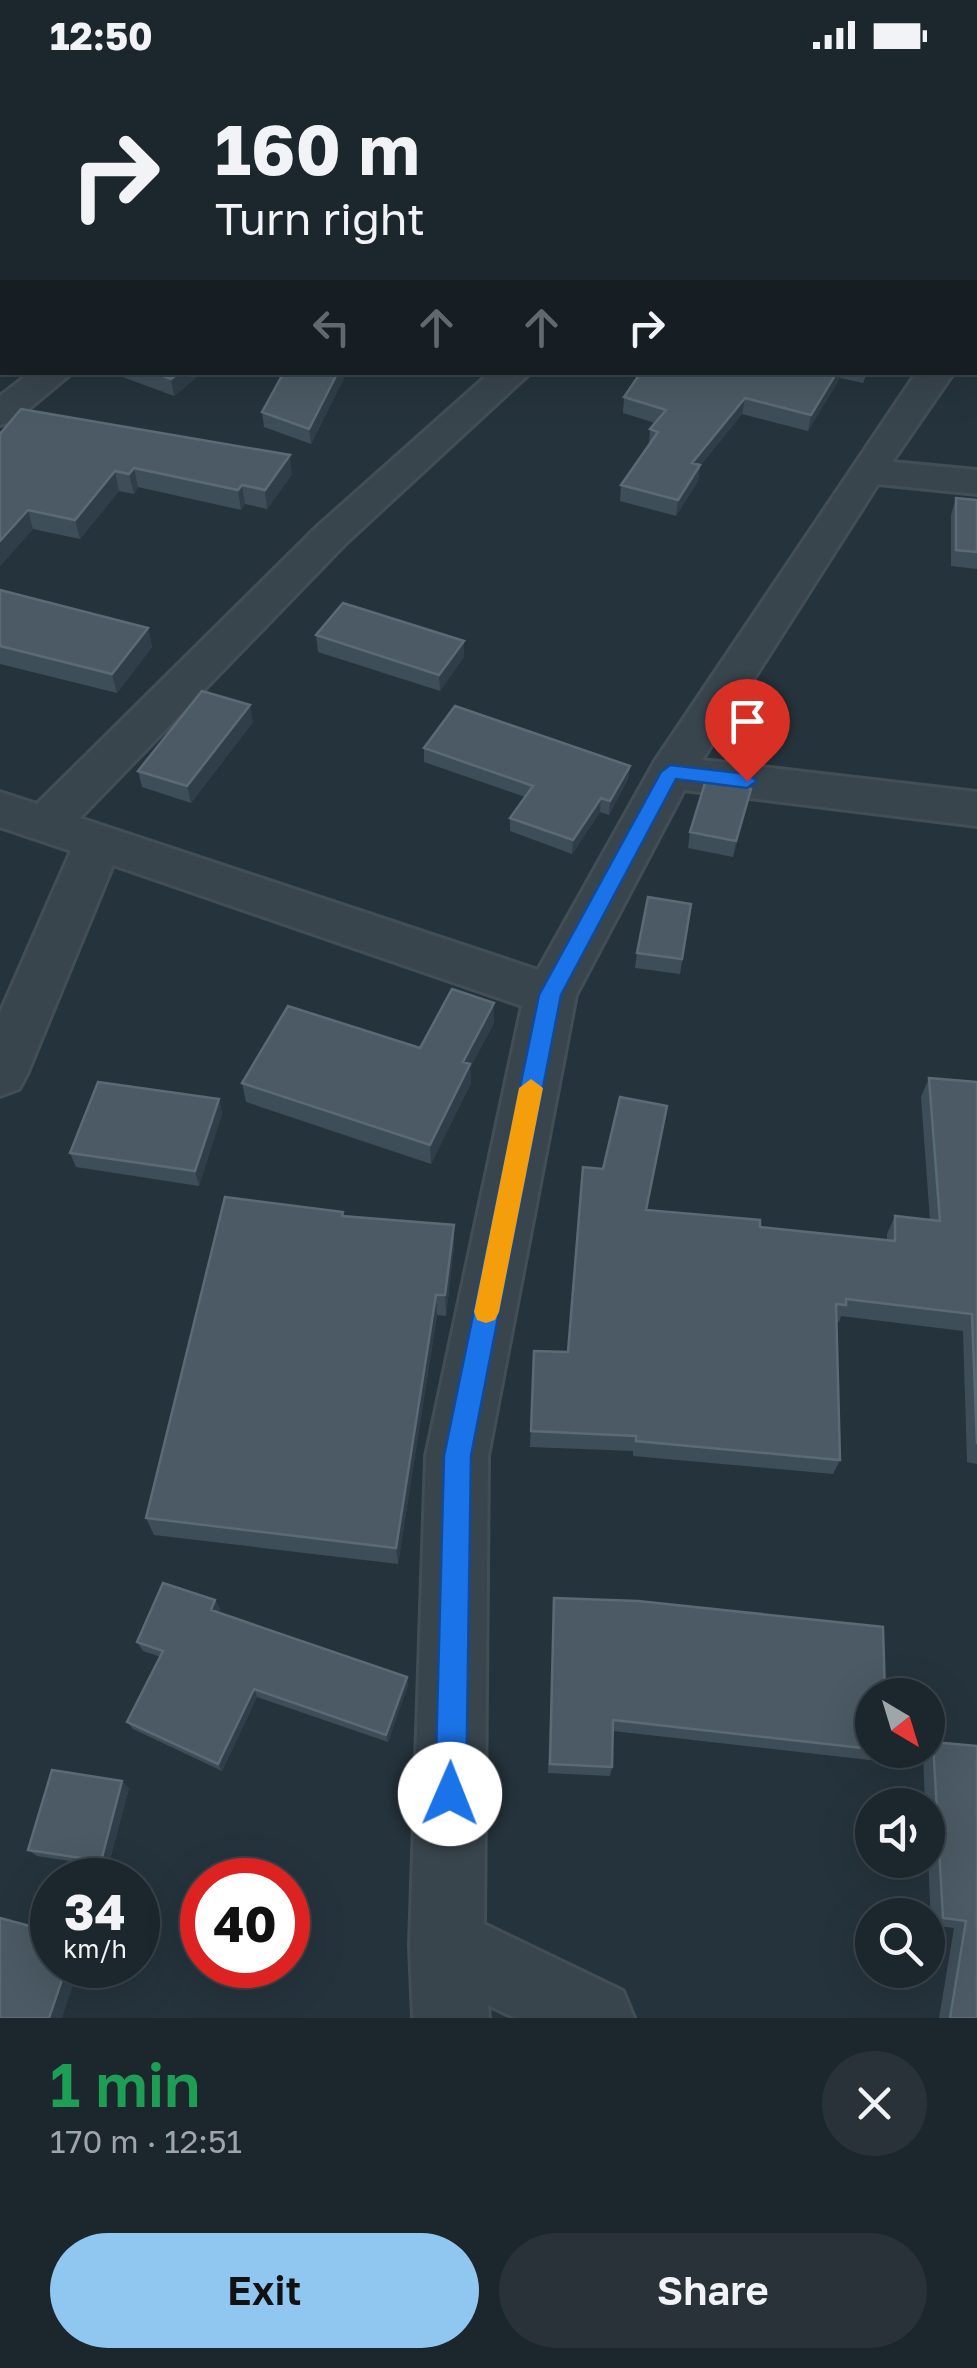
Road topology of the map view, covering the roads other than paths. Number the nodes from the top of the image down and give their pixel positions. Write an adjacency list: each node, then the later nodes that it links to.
1 (51, 375): 4 (street)
2 (509, 375): 10 (street)
3 (934, 375): 5 (street)
4 (0, 414)
5 (866, 471): 6 (street); 7 (street)
6 (977, 482)
7 (670, 772): 9 (street); 12 (street)
8 (0, 809): 10 (street)
9 (977, 809)
10 (46, 824): 11 (street)
11 (99, 842): 12 (street); 13 (street)
12 (550, 995): 14 (street)
13 (0, 1074)
14 (448, 1945): 15 (street); 16 (street)
15 (450, 2018)
16 (596, 2018)

